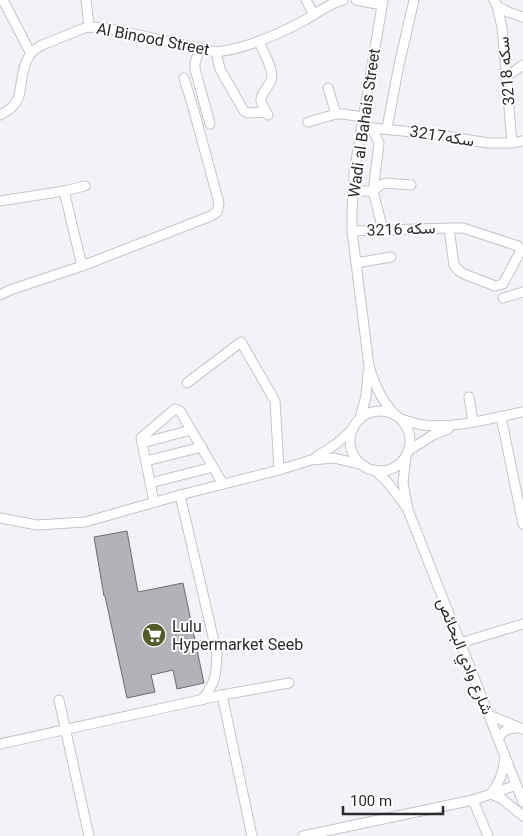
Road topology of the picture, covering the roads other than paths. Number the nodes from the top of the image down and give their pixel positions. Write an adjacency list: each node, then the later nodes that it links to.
1 (3, 0): 14 (street)
2 (86, 0): 11 (street)
3 (306, 0): 9 (street)
4 (343, 0): 9 (street, Al Binood Street)
5 (358, 0): 7 (street)
6 (414, 0): 27 (street)
7 (383, 2): 22 (street, Wadi al Bahais Street)
8 (496, 3): 10 (street); 17 (street, سكه 3218)
9 (314, 15): 12 (street, Al Binood Street)
10 (523, 17)
11 (89, 27): 13 (street, Al Binood Street); 14 (street, Al Binood Street)
12 (258, 42): 15 (street, Al Binood Street); 15 (street)
13 (200, 48): 15 (street, Al Binood Street); 24 (street)
14 (30, 52): 20 (street)
15 (216, 52)
16 (523, 65): 17 (street)
17 (506, 77): 29 (street, سكه 3218)
18 (184, 78): 41 (street)
19 (328, 88): 21 (street)
20 (0, 114)
21 (336, 114): 22 (street); 23 (street)
22 (363, 117): 25 (street, Wadi al Bahais Street)
23 (308, 122)
24 (210, 124)
25 (361, 126): 26 (street, سكه3217); 33 (street, Wadi al Bahais Street)
26 (372, 128): 27 (street, سكه3217); 34 (street)
27 (387, 128): 29 (street, سكه3217)
28 (523, 141): 29 (street, سكه3217)
29 (512, 143)
30 (412, 185): 34 (street)
31 (85, 186): 32 (street)
32 (64, 191): 35 (street); 41 (street)
33 (353, 191): 34 (street); 38 (street, Wadi al Bahais Street)
34 (373, 191): 37 (street)
35 (0, 202)
36 (449, 228): 36 (street, سكه 3216); 37 (street, سكه 3216)
37 (383, 230): 38 (street, سكه 3216)
38 (352, 231): 40 (street, Wadi al Bahais Street)
39 (391, 257): 40 (street)
40 (356, 262): 45 (street, Wadi al Bahais Street)
41 (82, 266): 43 (street)
42 (523, 292): 44 (street)
43 (0, 295)
44 (504, 298)
45 (369, 366): 49 (street, Wadi al Bahais Street); 51 (street, Wadi al Bahais Street)
46 (187, 383): 63 (street)
47 (469, 397): 52 (street)
48 (523, 412): 50 (street)
49 (398, 417): 51 (street); 53 (street); 58 (street)
50 (501, 417): 52 (street); 71 (street)
51 (360, 419): 54 (street)
52 (472, 422): 53 (street)
53 (460, 424): 58 (street)
54 (354, 428): 59 (street); 61 (street)
55 (191, 430): 56 (street); 56 (street); 57 (street)
56 (142, 443): 60 (street)
57 (202, 448): 60 (street); 62 (street)
58 (407, 453): 64 (street); 69 (street)
59 (311, 460): 61 (street); 63 (street)
60 (146, 461): 65 (street)
61 (363, 465): 64 (street)
62 (213, 467): 65 (street); 66 (street)
63 (279, 470): 66 (street)
64 (374, 470): 69 (street)
65 (150, 483): 68 (street)
66 (223, 484): 67 (street)
67 (180, 495): 68 (street); 77 (street)
68 (154, 502): 70 (street)
69 (408, 510): 73 (street, شارع وادي البحائص)
70 (0, 518)
71 (523, 524)
72 (523, 624): 73 (street)
73 (460, 643): 78 (street, شارع وادي البحائص)
74 (289, 682): 75 (street)
75 (222, 695): 77 (street); 90 (street)
76 (59, 700): 80 (street)
77 (202, 700): 80 (street)
78 (489, 715): 79 (street); 81 (street, شارع وادي البحائص)
79 (522, 729): 81 (street)
80 (65, 730): 82 (street); 89 (street)
81 (498, 739): 83 (street, شارع وادي البحائص)
82 (0, 744)
83 (505, 757): 84 (street, شارع وادي البحائص); 85 (street)
84 (516, 784): 85 (street); 87 (street, شارع وادي البحائص)
85 (491, 794): 86 (street); 88 (street)
86 (473, 800): 91 (street); 92 (street)
87 (523, 802)
88 (523, 816)
89 (89, 836)
90 (252, 836)
91 (303, 836)
92 (488, 836)

